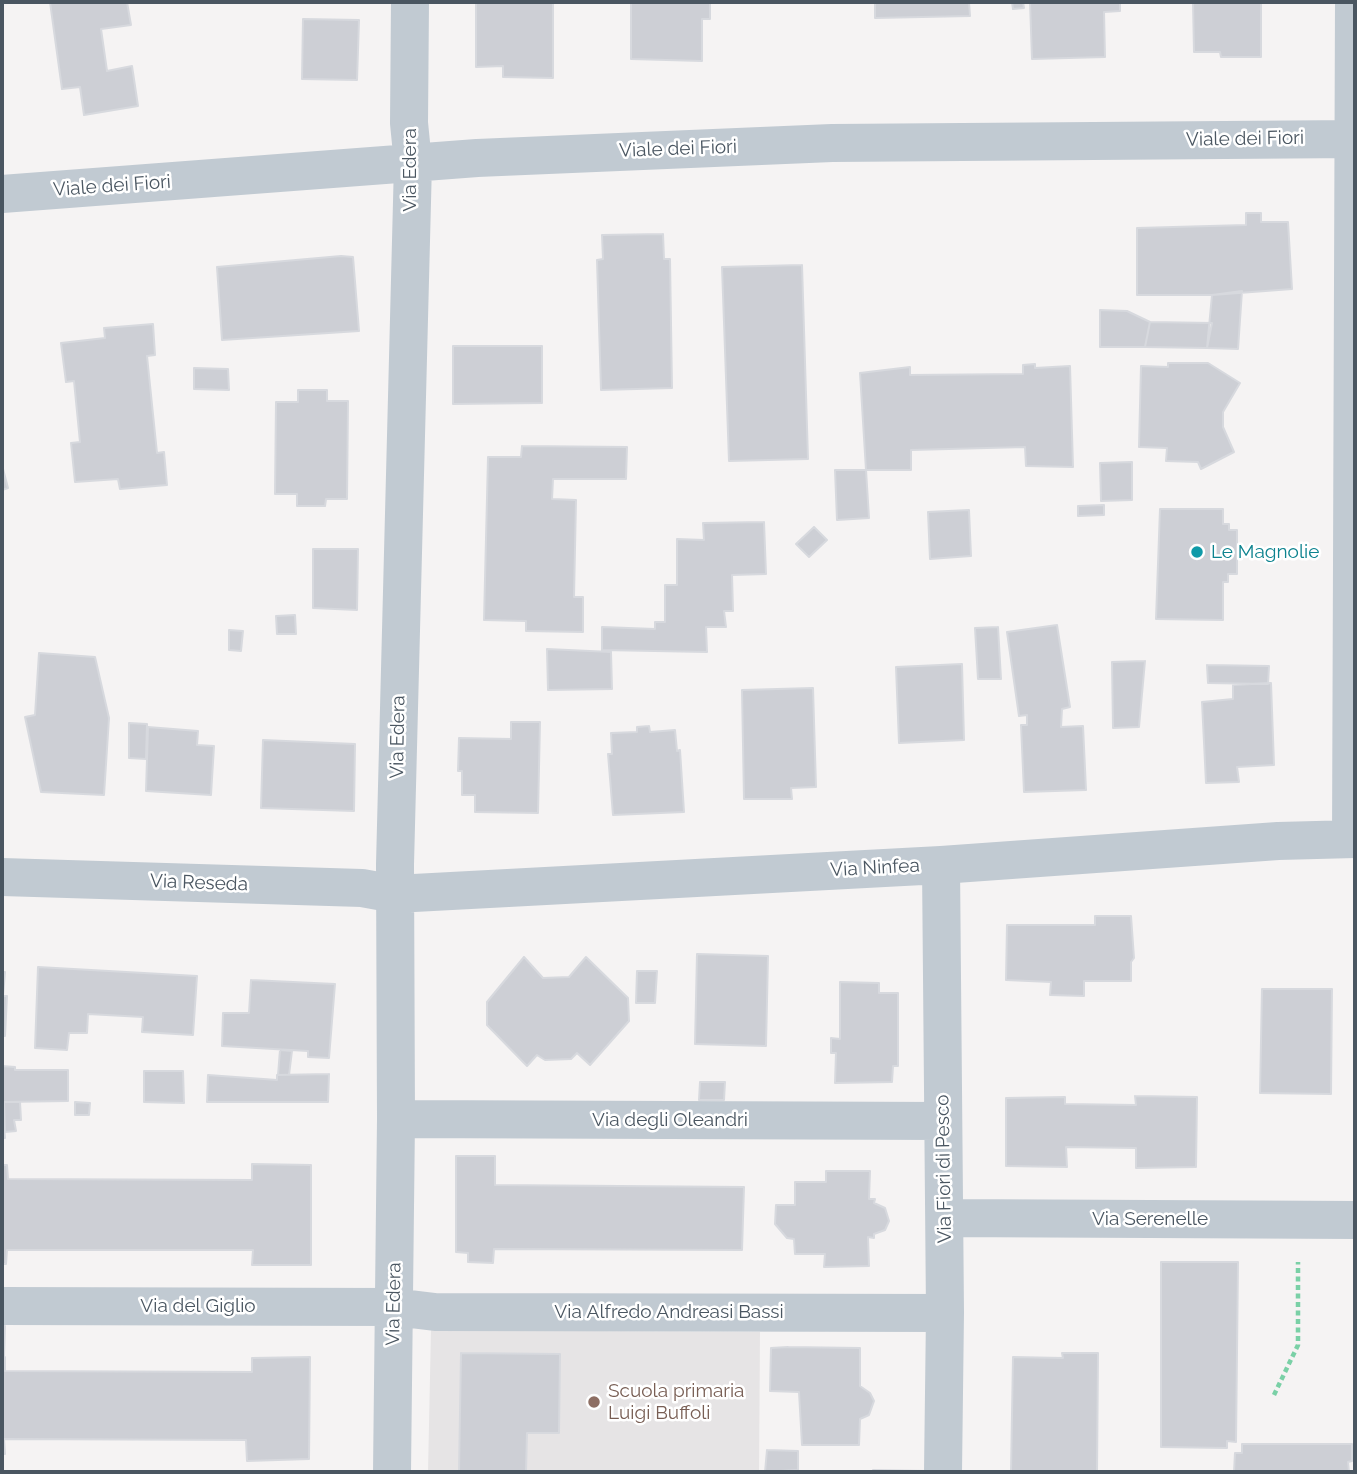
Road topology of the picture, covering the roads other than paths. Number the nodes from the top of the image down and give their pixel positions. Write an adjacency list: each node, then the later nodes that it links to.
1 (411, 2): 4 (street, Via Edera)
2 (1354, 2): 3 (street)
3 (1354, 139): 4 (street, Viale dei Fiori); 6 (street)
4 (413, 163): 5 (street, Viale dei Fiori); 9 (street, Via Edera)
5 (2, 194)
6 (1353, 839): 7 (street, Via Ninfea)
7 (941, 865): 9 (street, Via Ninfea); 11 (street, Via Fiori di Pesco)
8 (2, 877): 9 (street, Via Reseda)
9 (395, 894): 10 (street, Via Edera)
10 (396, 1119): 11 (street, Via degli Oleandri); 15 (street, Via Edera)
11 (943, 1121): 12 (street, Via Fiori di Pesco)
12 (945, 1217): 13 (street, Via Serenelle); 16 (street, Via Fiori di Pesco)
13 (1355, 1220)
14 (2, 1306): 15 (street, Via del Giglio)
15 (394, 1307): 16 (street, Via Alfredo Andreasi Bassi); 17 (street, Via Edera)
16 (945, 1313): 18 (street, Via Fiori di Pesco)
17 (391, 1472)
18 (943, 1472)

